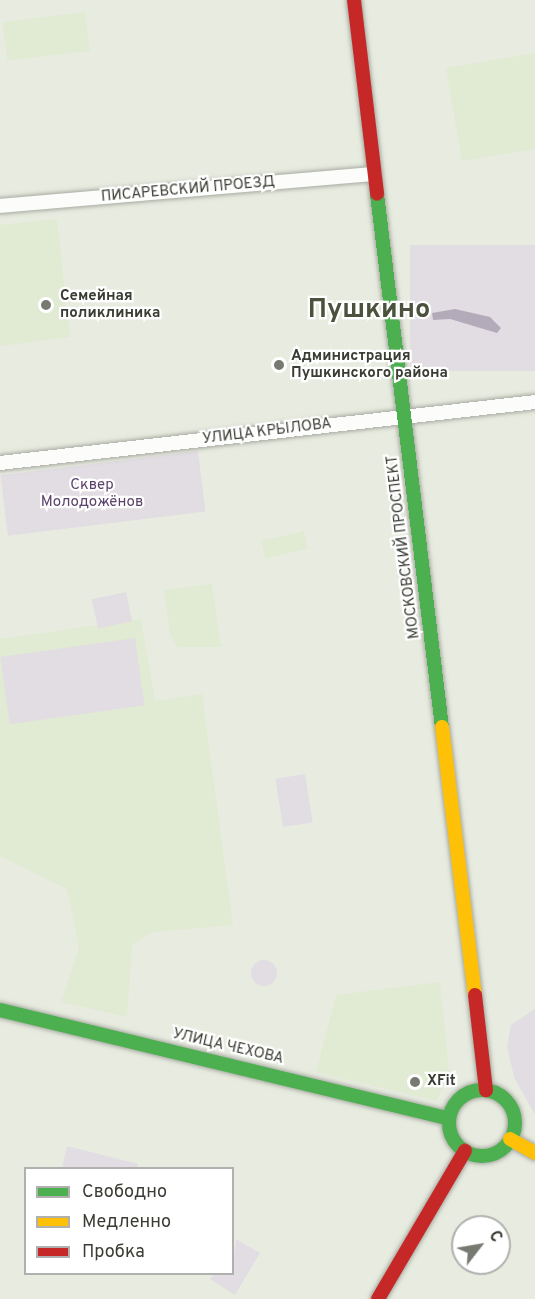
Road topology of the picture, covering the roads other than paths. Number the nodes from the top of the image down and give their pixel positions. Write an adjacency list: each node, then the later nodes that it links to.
1 (354, 0): 2 (main road, МОСКОВСКИЙ ПРОСПЕКТ)
2 (375, 174): 3 (street, ПИСАРЕВСКИЙ ПРОЕЗД); 5 (main road, МОСКОВСКИЙ ПРОСПЕКТ)
3 (0, 206)
4 (535, 402): 5 (street, УЛИЦА КРЫЛОВА)
5 (405, 416): 6 (street, УЛИЦА КРЫЛОВА); 8 (main road, МОСКОВСКИЙ ПРОСПЕКТ)
6 (0, 463)
7 (0, 1010): 9 (main road, УЛИЦА ЧЕХОВА)
8 (486, 1090): 9 (main road); 10 (main road)
9 (448, 1118): 11 (main road)
10 (510, 1139): 11 (main road); 12 (main road)
11 (465, 1151): 13 (main road)
12 (535, 1153)
13 (378, 1299)

